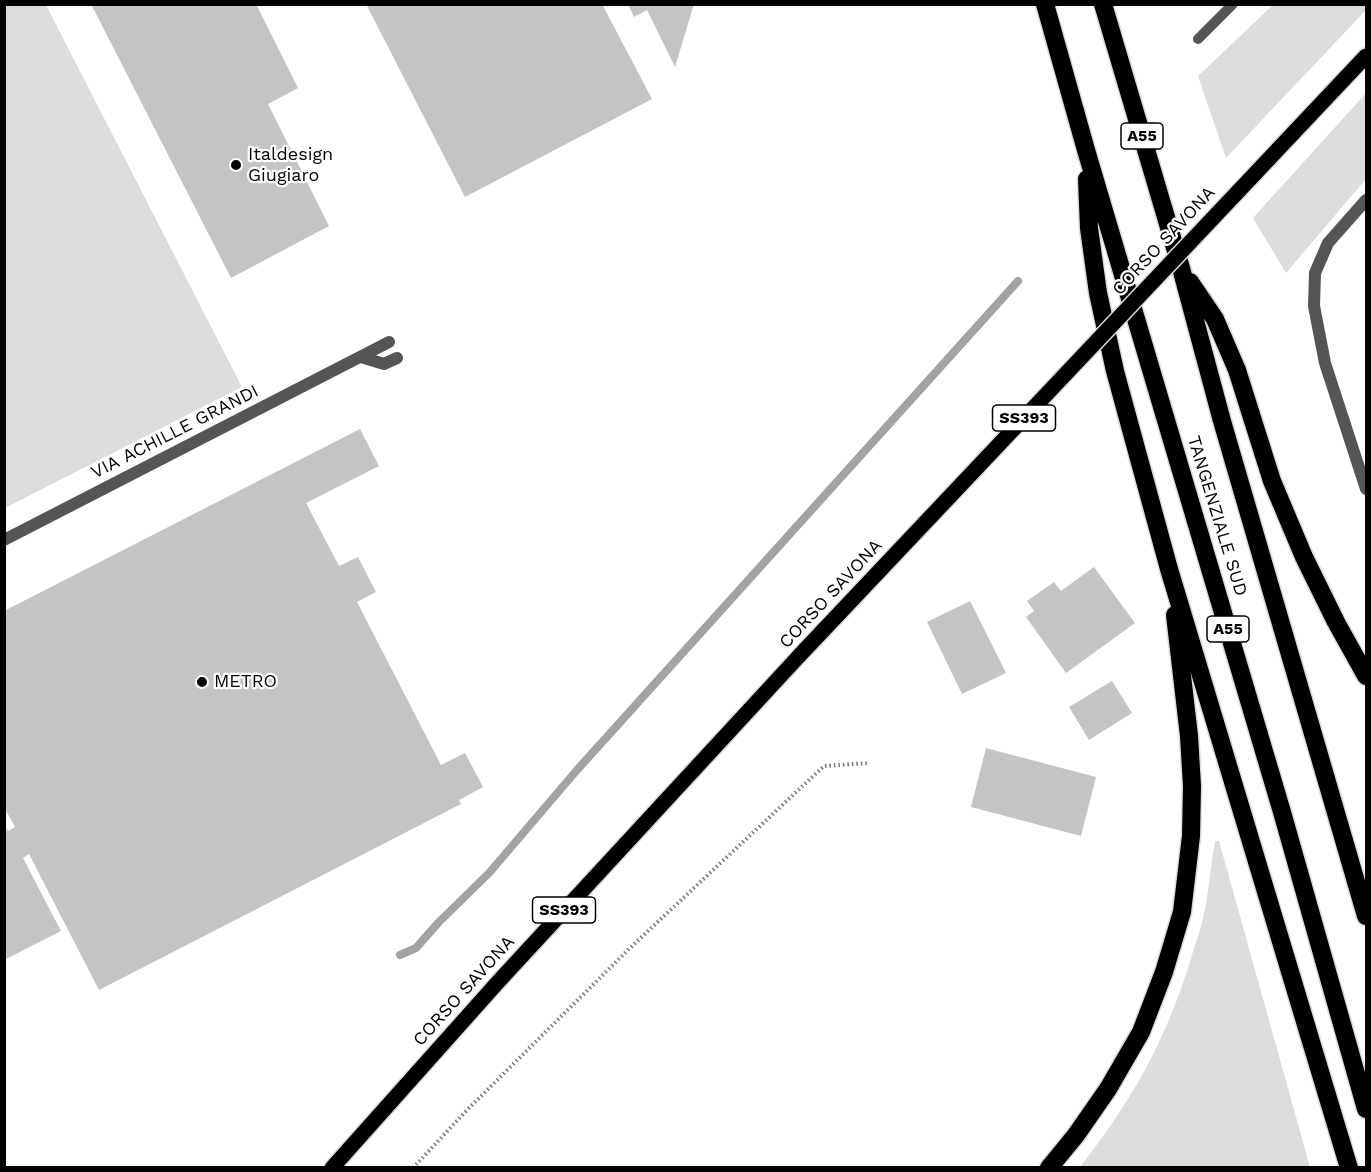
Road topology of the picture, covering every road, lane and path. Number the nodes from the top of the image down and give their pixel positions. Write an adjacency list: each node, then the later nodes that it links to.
1 (1045, 4): 6 (highway, TANGENZIALE SUD / A55)
2 (1103, 4): 8 (highway, TANGENZIALE SUD / A55)
3 (1233, 4): 4 (lane)
4 (1198, 39)
5 (1366, 56): 19 (main road, CORSO SAVONA / SS393, bridge)
6 (1086, 150): 14 (highway); 18 (highway, TANGENZIALE SUD / A55)
7 (1366, 200): 12 (street)
8 (1181, 268): 15 (highway); 17 (highway, TANGENZIALE SUD / A55)
9 (389, 342): 10 (street, VIA ACHILLE GRANDI)
10 (362, 357): 11 (street); 13 (street, VIA ACHILLE GRANDI)
11 (397, 358)
12 (1366, 489)
13 (4, 540)
14 (1169, 569): 21 (highway); 22 (highway)
15 (1366, 676)
16 (869, 763): 20 (path)
17 (1366, 916)
18 (1366, 1109)
19 (332, 1167)
20 (413, 1167)
21 (1049, 1167)
22 (1349, 1167)

